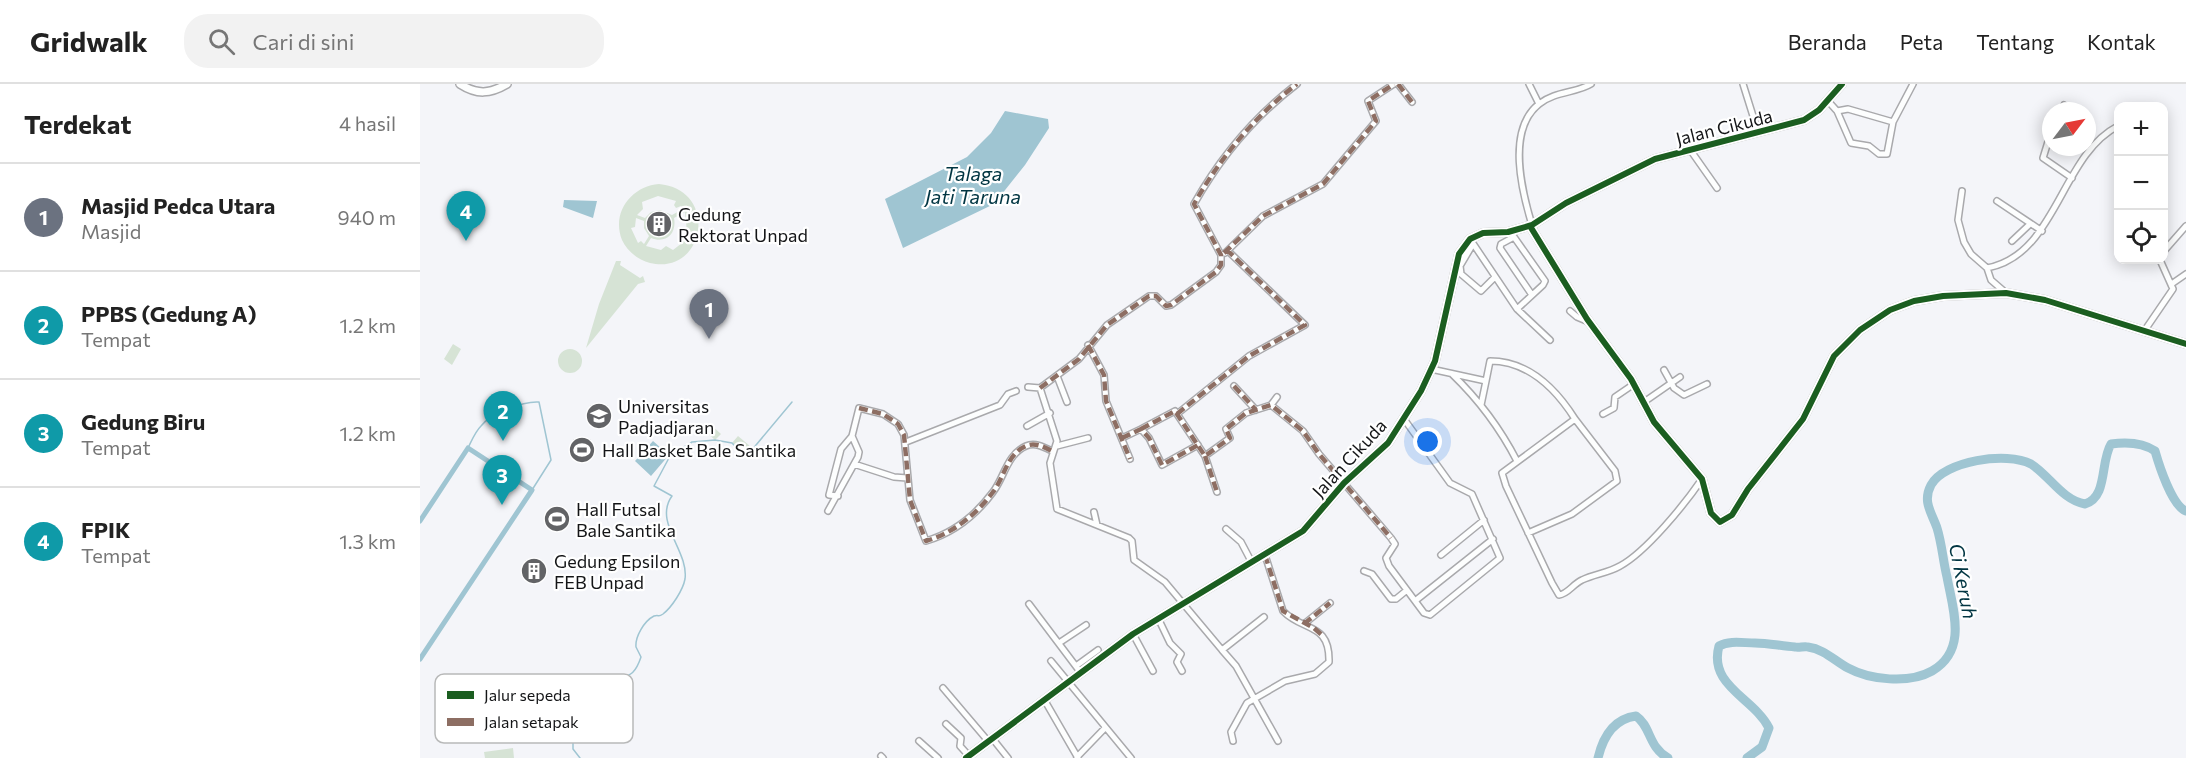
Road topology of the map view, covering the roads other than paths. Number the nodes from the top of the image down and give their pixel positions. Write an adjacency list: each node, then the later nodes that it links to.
1 (460, 84): 2 (street)
2 (507, 84)
3 (1297, 84): 33 (street)
4 (1396, 84): 11 (street); 32 (street)
5 (1529, 84): 12 (street)
6 (1591, 84): 12 (street)
7 (1743, 84): 16 (street)
8 (1842, 84): 10 (street, Jalan Cikuda)
9 (1913, 84): 14 (street)
10 (1828, 101): 13 (street); 16 (street, Jalan Cikuda)
11 (1412, 102)
12 (1539, 104): 26 (street)
13 (1837, 111): 14 (street); 14 (street)
14 (1893, 122)
15 (2114, 129): 17 (street)
16 (1758, 132): 18 (street, Jalan Cikuda)
17 (2096, 141)
18 (1691, 150): 22 (street); 26 (street, Jalan Cikuda)
19 (2044, 156): 21 (street)
20 (2082, 156): 21 (street)
21 (2072, 178): 28 (street)
22 (1717, 188)
23 (1962, 191): 35 (street)
24 (1997, 201): 25 (street)
25 (2029, 225): 28 (street); 29 (street)
26 (1531, 226): 30 (street, Jalan Cikuda); 43 (street)
27 (2186, 226): 31 (street)
28 (2042, 231): 35 (street)
29 (2012, 241)
30 (1472, 242): 37 (street); 37 (street); 48 (street, Jalan Cikuda)
31 (2168, 246)
32 (1228, 251): 33 (street); 68 (street)
33 (1221, 255): 47 (street)
34 (2162, 264): 38 (street)
35 (1987, 268): 39 (street)
36 (2186, 274): 38 (street)
37 (1495, 277): 41 (street)
38 (2173, 283): 44 (street)
39 (2006, 293): 44 (street); 85 (street)
40 (1532, 294): 40 (street); 41 (street)
41 (1517, 309): 45 (street)
42 (1570, 311): 43 (street)
43 (1591, 323): 55 (street)
44 (2148, 333): 46 (street)
45 (1550, 340)
46 (2186, 344)
47 (1088, 345): 51 (street); 76 (street)
48 (1431, 369): 50 (street); 70 (street, Jalan Cikuda)
49 (1664, 370): 54 (street)
50 (1452, 374): 53 (street); 65 (street)
51 (1057, 376): 59 (street); 62 (street)
52 (1680, 377): 54 (street)
53 (1486, 381): 65 (street); 71 (street)
54 (1671, 383): 56 (street); 63 (street)
55 (1634, 384): 63 (street); 69 (street)
56 (1707, 384)
57 (1234, 386): 66 (street)
58 (1028, 387): 59 (street)
59 (1040, 388): 67 (street)
60 (1016, 391): 77 (street)
61 (1277, 397): 64 (street)
62 (1067, 402)
63 (1644, 402): 85 (street)
64 (1272, 405): 66 (street); 86 (street)
65 (1481, 405): 82 (street)
66 (1256, 410): 80 (street)
67 (1050, 413): 72 (street); 79 (street)
68 (1177, 414): 73 (street); 78 (street)
69 (1603, 414)
70 (1404, 419): 86 (street, Jalan Cikuda); 91 (street)
71 (1575, 419): 82 (street); 94 (street)
72 (1027, 426)
73 (1141, 429): 76 (street); 78 (street)
74 (852, 436): 77 (street); 83 (street); 88 (street)
75 (1088, 438): 79 (street)
76 (1122, 438): 81 (street)
77 (906, 441): 84 (street)
78 (1198, 445): 80 (street)
79 (1055, 448): 84 (street); 92 (street)
80 (1205, 456): 87 (street)
81 (1130, 459)
82 (1517, 461): 94 (street)
83 (854, 464): 84 (street); 88 (street)
84 (907, 478)
85 (1702, 479): 94 (street)
86 (1344, 483): 96 (street, Jalan Cikuda); 100 (street)
87 (1217, 492)
88 (838, 496): 89 (street)
89 (828, 511)
90 (1095, 512): 92 (street)
91 (1484, 520): 95 (street); 97 (street)
92 (1097, 525): 102 (street)
93 (1226, 529): 98 (street)
94 (1528, 533)
95 (1493, 539): 101 (street); 101 (street)
96 (1265, 555): 98 (street, Jalan Cikuda); 107 (street)
97 (1441, 555)
98 (1251, 561): 102 (street, Jalan Cikuda)
99 (1364, 571): 100 (street)
100 (1407, 590): 101 (street)
101 (1415, 601)
102 (1184, 602): 106 (street, Jalan Cikuda); 112 (street)
103 (1330, 603): 107 (street)
104 (1029, 604): 110 (street)
105 (1264, 617): 112 (street)
106 (1158, 618): 109 (street, Jalan Cikuda); 115 (street)
107 (1304, 624): 120 (street)
108 (1086, 625): 110 (street)
109 (1133, 634): 116 (street); 117 (street, Jalan Cikuda)
110 (1059, 643): 114 (street)
111 (1098, 650): 114 (street)
112 (1222, 650): 120 (street)
113 (1051, 661): 118 (street)
114 (1076, 666): 117 (street)
115 (1182, 670)
116 (1153, 671)
117 (1081, 674): 118 (street, Jalan Cikuda)
118 (1068, 683): 121 (street, Jalan Cikuda); 123 (street)
119 (943, 688): 124 (street)
120 (1255, 698): 126 (street); 127 (street)
121 (1045, 701): 124 (street, Jalan Cikuda); 131 (street)
122 (946, 724): 128 (street)
123 (1106, 728): 131 (street); 132 (street)
124 (990, 740): 128 (street, Jalan Cikuda); 130 (street)
125 (919, 741): 129 (street)
126 (1233, 741)
127 (1278, 741)
128 (972, 756)
129 (938, 758)
130 (1008, 758)
131 (1078, 758)
132 (1131, 758)

